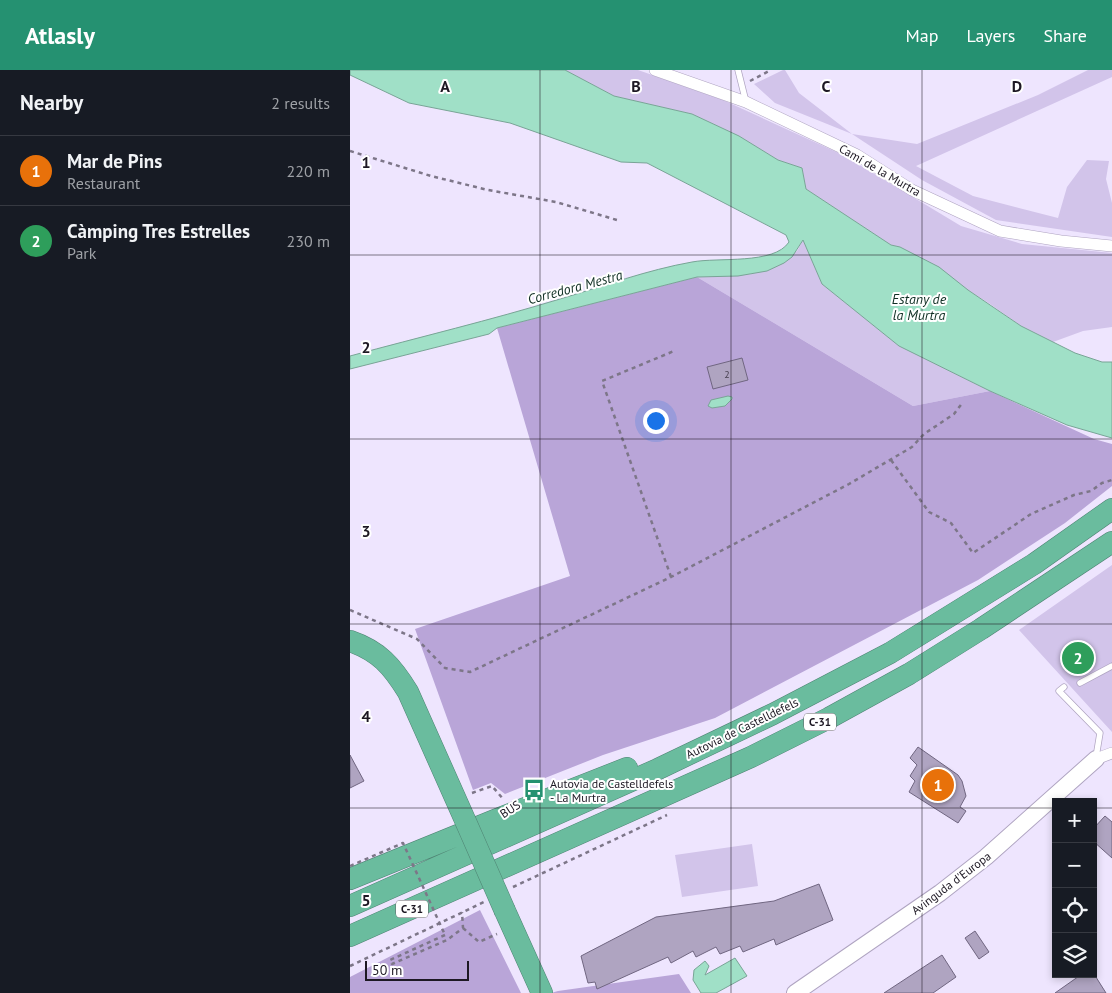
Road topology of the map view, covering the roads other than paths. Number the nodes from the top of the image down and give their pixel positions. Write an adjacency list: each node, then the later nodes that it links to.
1 (655, 70): 3 (street, Camí de la Murtra)
2 (738, 70): 3 (lane)
3 (746, 102): 4 (street, Camí de la Murtra)
4 (1112, 246)
5 (1112, 509): 11 (highway, Autovia de Castelldefels / C-31)
6 (1112, 542): 19 (highway, C-31)
7 (350, 641): 23 (highway, bridge)
8 (1112, 666): 9 (lane)
9 (1080, 683)
10 (1064, 687): 13 (lane)
11 (773, 714): 14 (highway); 20 (highway, Autovia de Castelldefels / C-31)
12 (1112, 753): 13 (street)
13 (1096, 759): 24 (street, Avinguda d'Europa)
14 (613, 774): 15 (lane); 17 (highway)
15 (544, 793)
16 (516, 803): 17 (lane, BUS)
17 (493, 820): 18 (highway)
18 (350, 879)
19 (474, 882): 21 (highway, C-31); 22 (highway)
20 (350, 906)
21 (350, 936)
22 (350, 952)
23 (542, 993)
24 (795, 993)

